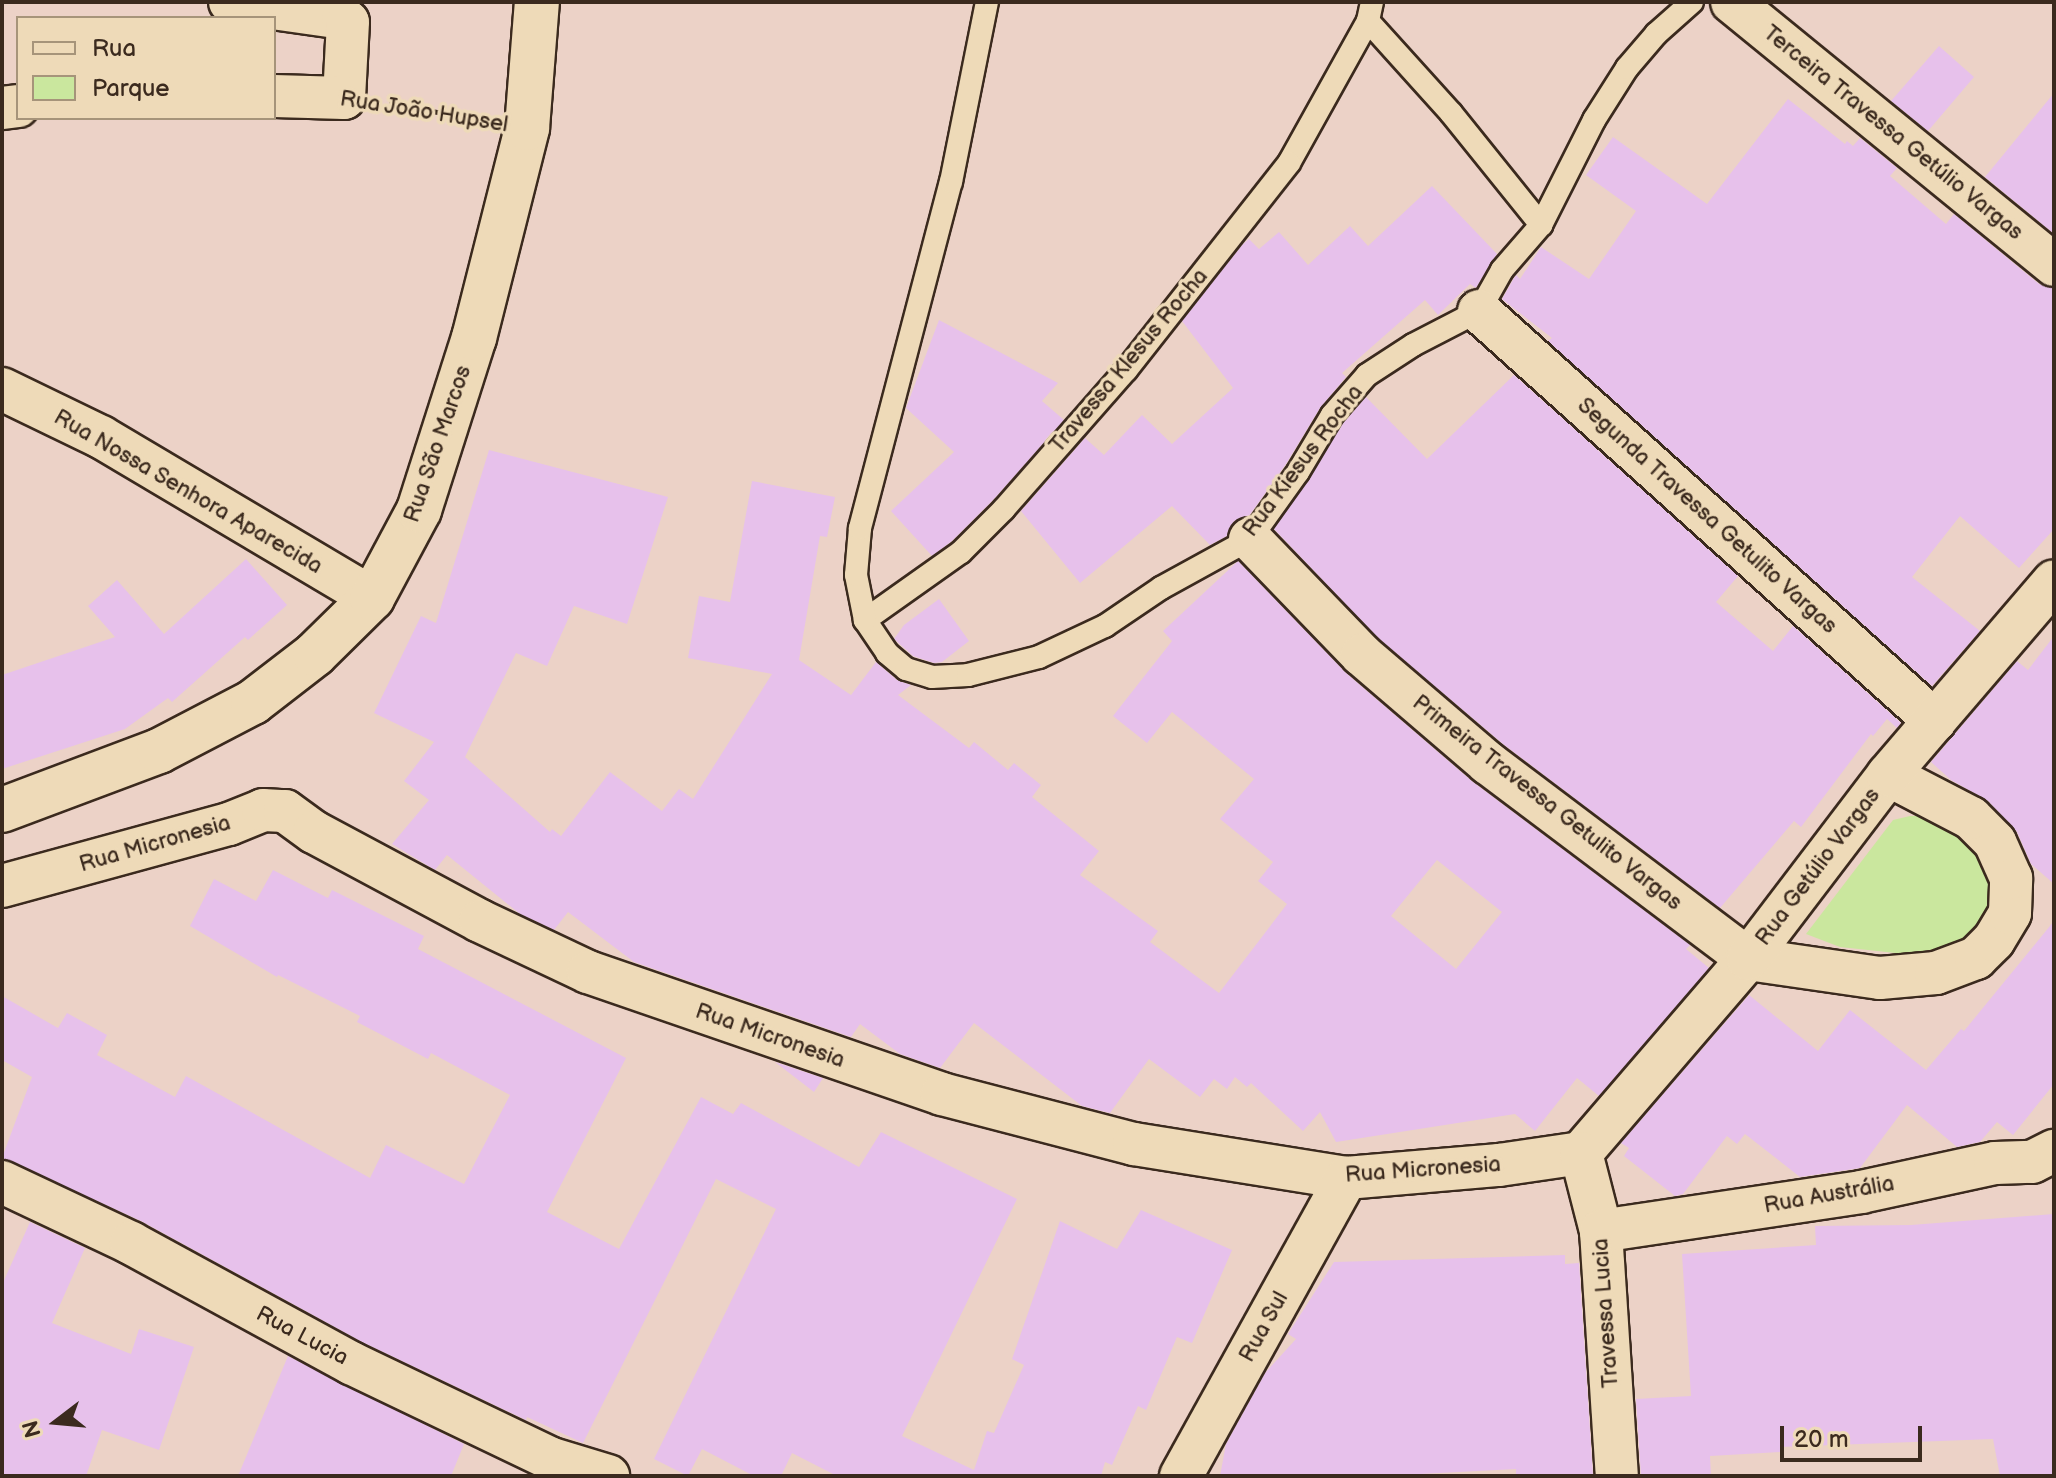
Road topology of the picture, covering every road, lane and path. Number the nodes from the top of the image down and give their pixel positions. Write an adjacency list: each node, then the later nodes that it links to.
1 (230, 2): 8 (street)
2 (537, 2): 9 (main road, Rua São Marcos)
3 (987, 2): 17 (lane)
4 (1692, 2): 10 (lane)
5 (1732, 2): 11 (street, Terceira Travessa Getúlio Vargas)
6 (1370, 12): 10 (lane); 17 (lane, Travessa Klesus Rocha)
7 (276, 96): 8 (street, Rua João Hupsel)
8 (344, 98): 9 (path, Rua João Hupsel)
9 (527, 128): 16 (main road, Rua São Marcos)
10 (1541, 225): 12 (lane)
11 (2054, 265)
12 (1479, 311): 14 (lane, Rua Kiesus Rocha); 18 (street, Segunda Travessa Getulito Vargas)
13 (2, 389): 16 (street, Rua Nossa Senhora Aparecida)
14 (1250, 539): 17 (lane, Rua Kiesus Rocha); 22 (street, Primeira Travessa Getulito Vargas)
15 (2054, 581): 18 (street, Rua Getúlio Vargas)
16 (372, 598): 20 (main road, Rua São Marcos)
17 (865, 620)
18 (1935, 721): 19 (street, Rua Getúlio Vargas)
19 (1888, 775): 22 (street, Rua Getúlio Vargas); 22 (street)
20 (2, 810)
21 (2, 886): 25 (street, Rua Micronesia)
22 (1748, 959): 24 (street, Rua Getúlio Vargas)
23 (2054, 1151): 27 (street, Rua Austrália)
24 (1581, 1153): 25 (street, Rua Micronesia); 27 (street, Travessa Lucia)
25 (1346, 1178): 30 (street, Rua Sul)
26 (2, 1182): 28 (street, Rua Lucia)
27 (1601, 1231): 31 (street, Travessa Lucia)
28 (546, 1467): 29 (street, Rua Lucia)
29 (608, 1476)
30 (1181, 1476)
31 (1617, 1476)

